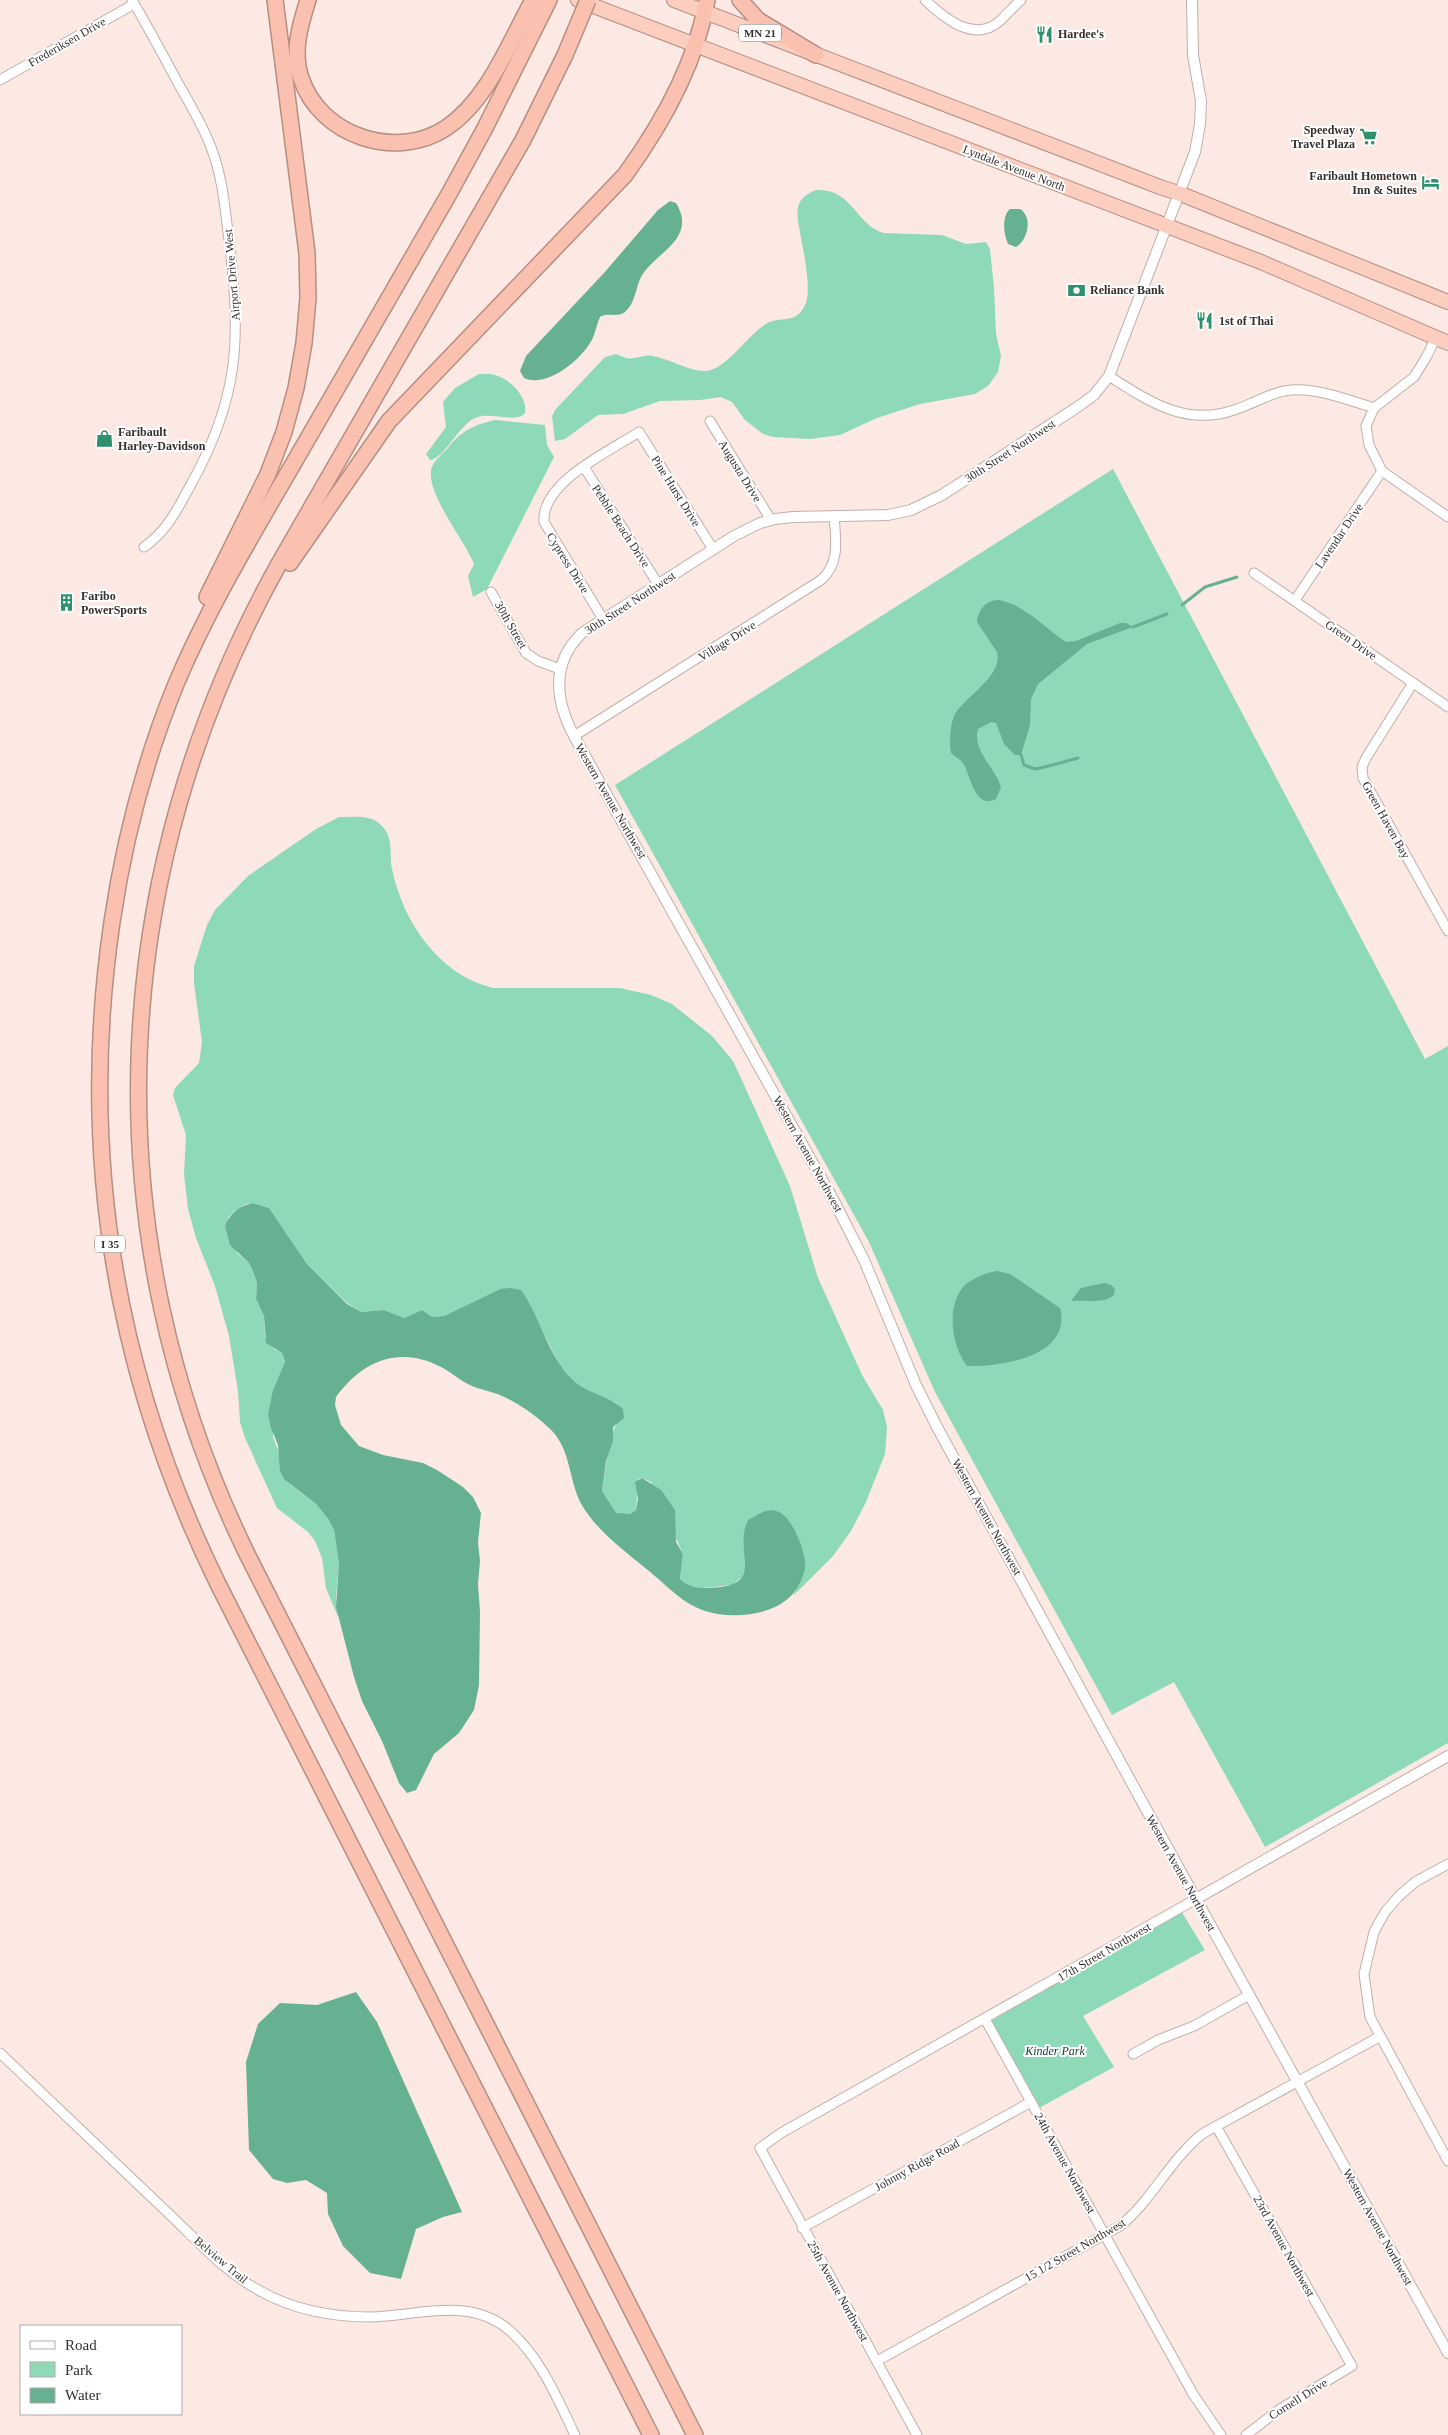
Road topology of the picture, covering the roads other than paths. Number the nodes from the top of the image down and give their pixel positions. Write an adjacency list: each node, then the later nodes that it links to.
1 (275, 0): 16 (highway)
2 (285, 0): 16 (highway)
3 (310, 0): 4 (highway)
4 (533, 0)
5 (549, 0): 44 (highway, I 35)
6 (578, 0): 15 (highway, Lyndale Avenue North)
7 (588, 0): 39 (highway, bridge)
8 (674, 0): 14 (highway, MN 21)
9 (740, 0): 17 (highway)
10 (925, 0): 11 (street)
11 (1021, 0)
12 (1192, 0): 19 (street, 30th Street Northwest)
13 (133, 2): 18 (street, Frederiksen Drive); 32 (street, Airport Drive West)
14 (706, 6): 15 (highway); 17 (highway, MN 21)
15 (695, 46): 20 (highway, Lyndale Avenue North); 39 (highway)
16 (282, 48): 44 (highway)
17 (816, 55): 19 (highway)
18 (0, 80)
19 (1181, 194): 20 (street, 30th Street Northwest); 21 (highway)
20 (1168, 227): 22 (highway, Lyndale Avenue North); 23 (street, 30th Street Northwest)
21 (1448, 302)
22 (1442, 340): 24 (street)
23 (1110, 376): 24 (street); 29 (street, 30th Street Northwest)
24 (1374, 408): 28 (street)
25 (710, 422): 31 (street, Augusta Drive)
26 (639, 432): 27 (street, Cypress Drive); 33 (street, Pine Hurst Drive)
27 (584, 467): 35 (street, Pebble Beach Drive); 38 (street, Cypress Drive)
28 (1382, 471): 30 (street); 37 (street, Lavendar Drive)
29 (834, 517): 31 (street, 30th Street Northwest); 43 (street, Village Drive)
30 (1448, 517)
31 (771, 520): 33 (street, 30th Street Northwest)
32 (144, 547)
33 (713, 549): 35 (street, 30th Street Northwest)
34 (1254, 573): 37 (street, Green Drive)
35 (658, 584): 38 (street, 30th Street Northwest)
36 (491, 592): 40 (street, 30th Street)
37 (1295, 600): 41 (street, Green Drive)
38 (603, 619): 40 (street, 30th Street Northwest)
39 (239, 640): 66 (highway)
40 (560, 668): 43 (street, Western Avenue Northwest)
41 (1413, 683): 42 (street, Green Drive); 45 (street, Green Haven Bay)
42 (1448, 707)
43 (574, 736): 48 (street, Western Avenue Northwest)
44 (153, 745): 65 (highway, I 35)
45 (1448, 931)
46 (1448, 1756): 48 (street, 17th Street Northwest)
47 (1448, 1864): 51 (street)
48 (1196, 1899): 49 (street, Western Avenue Northwest); 50 (street, 17th Street Northwest)
49 (1249, 1995): 53 (street); 54 (street, Western Avenue Northwest)
50 (985, 2020): 55 (street, 24th Avenue Northwest); 57 (street, 17th Street Northwest)
51 (1379, 2037): 54 (street, 15 1/2 Street Northwest); 58 (street)
52 (0, 2053): 64 (street, Belview Trail)
53 (1133, 2054)
54 (1297, 2081): 56 (street, 15 1/2 Street Northwest); 61 (street, Western Avenue Northwest)
55 (1031, 2102): 59 (street, Johnny Ridge Road); 60 (street, 24th Avenue Northwest)
56 (1216, 2126): 60 (street, 15 1/2 Street Northwest); 63 (street, 23rd Avenue Northwest)
57 (760, 2148): 59 (street, 25th Avenue Northwest)
58 (1448, 2161)
59 (802, 2228): 62 (street, 25th Avenue Northwest)
60 (1104, 2235): 62 (street, 15 1/2 Street Northwest); 68 (street, 24th Avenue Northwest)
61 (1448, 2353)
62 (877, 2361): 67 (street, 25th Avenue Northwest)
63 (1352, 2366): 69 (street, Cornell Drive)
64 (576, 2435)
65 (651, 2435)
66 (695, 2435)
67 (917, 2435)
68 (1221, 2435)
69 (1246, 2435)

